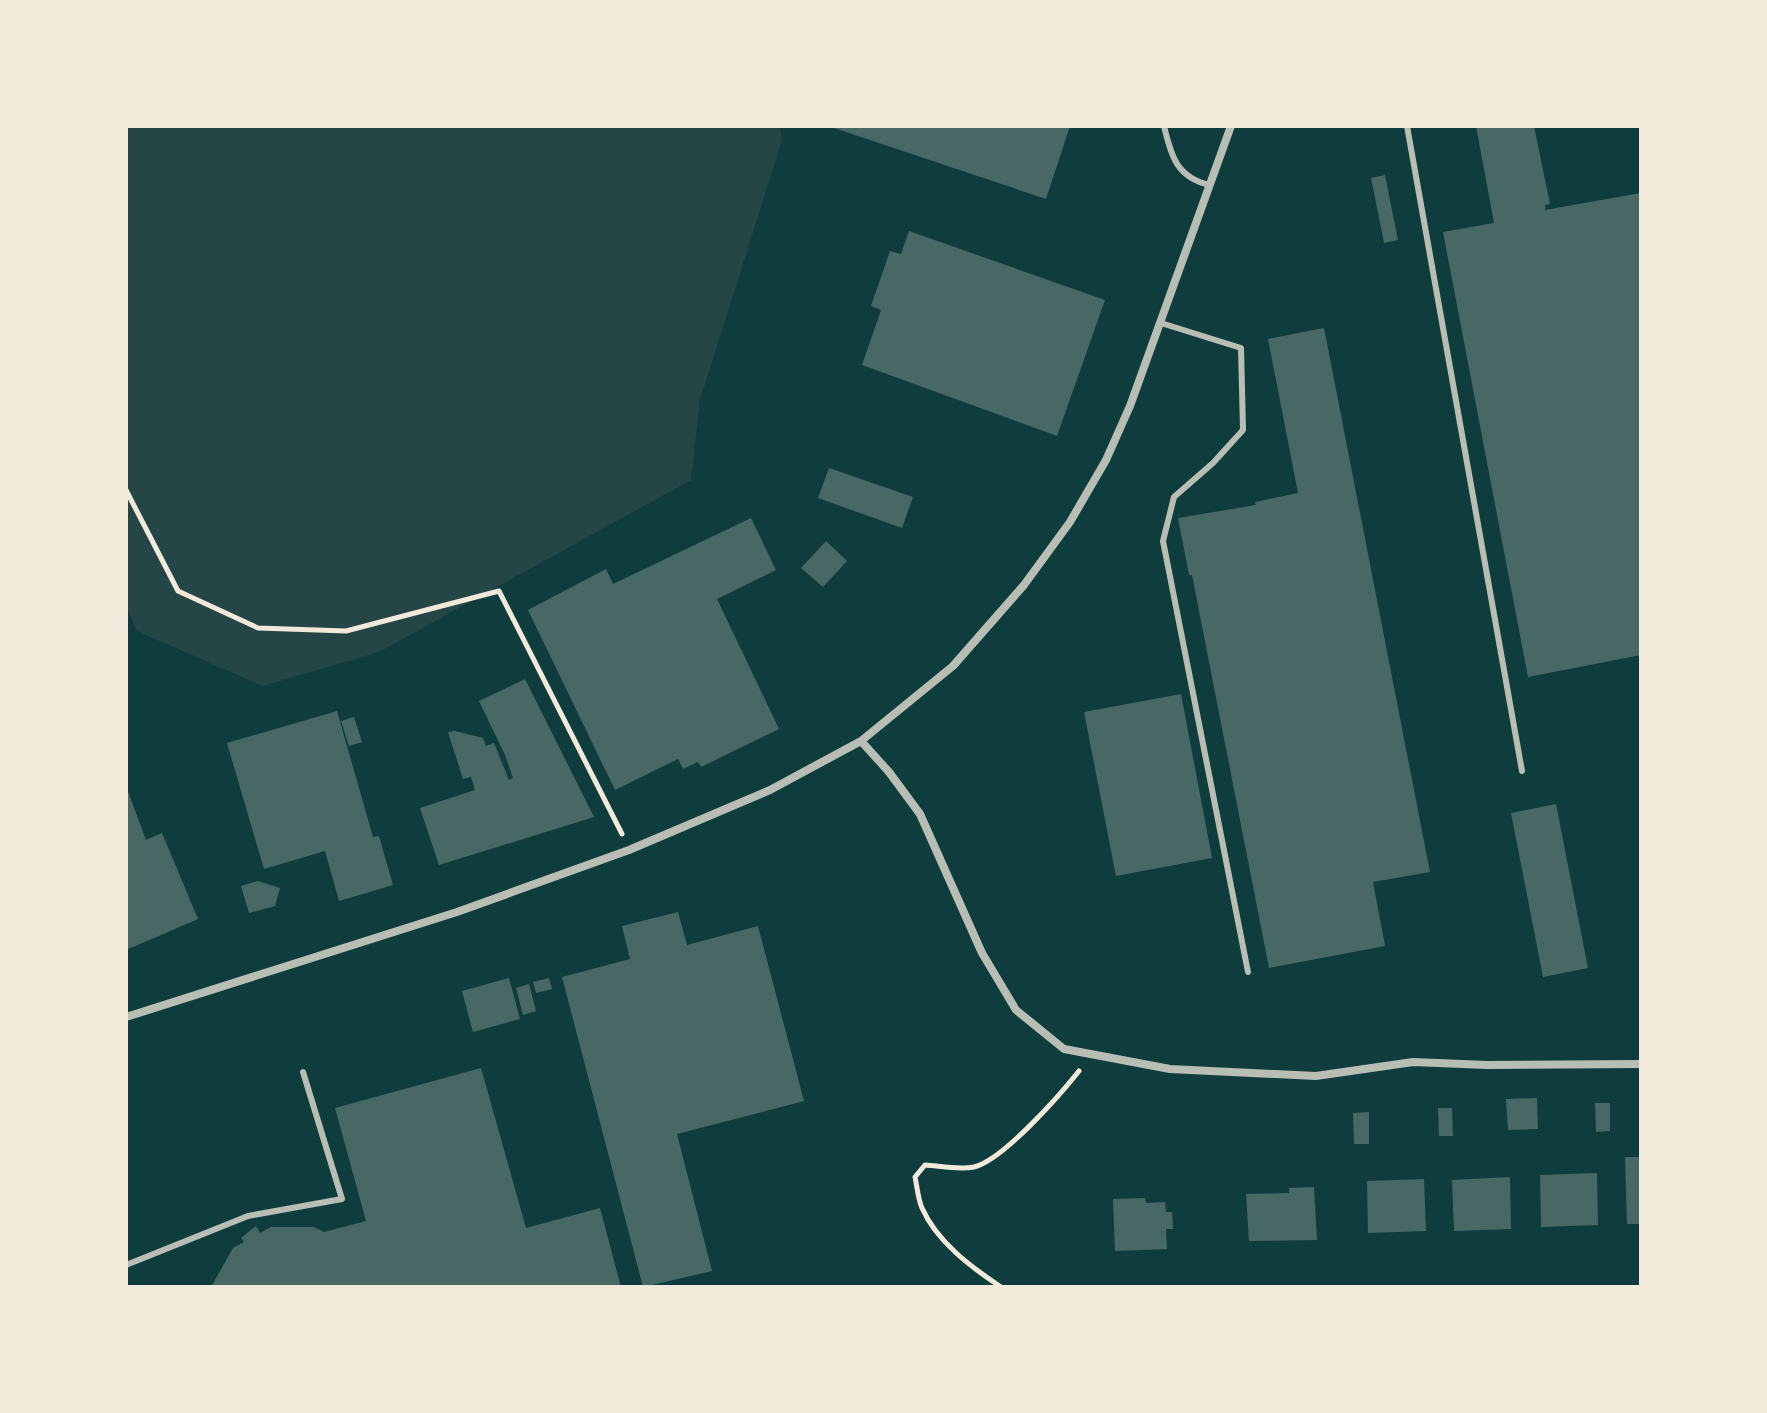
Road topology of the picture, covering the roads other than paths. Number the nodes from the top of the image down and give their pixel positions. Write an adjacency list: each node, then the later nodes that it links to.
1 (1164, 126): 4 (lane)
2 (1231, 126): 4 (street)
3 (1407, 126): 7 (lane)
4 (1210, 185): 5 (street)
5 (1161, 323): 6 (street); 8 (lane)
6 (861, 741): 9 (street); 10 (street)
7 (1522, 771)
8 (1248, 972)
9 (126, 1017)
10 (1641, 1064)
11 (303, 1072): 12 (lane)
12 (126, 1265)

